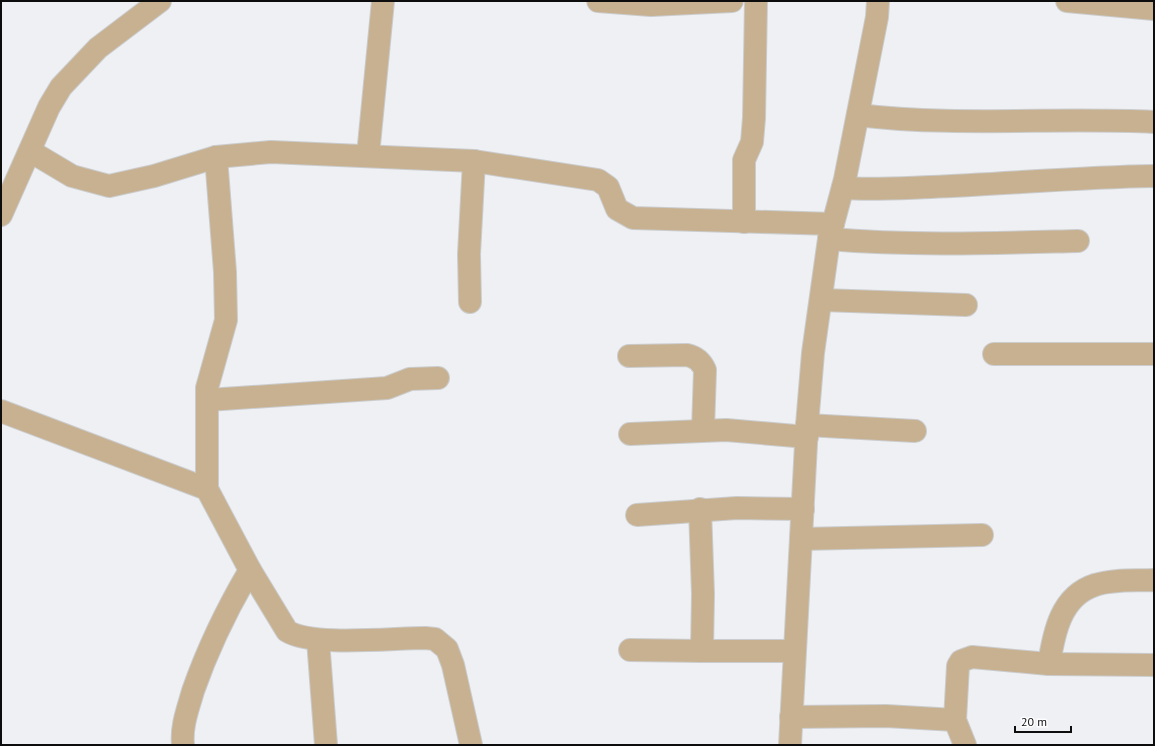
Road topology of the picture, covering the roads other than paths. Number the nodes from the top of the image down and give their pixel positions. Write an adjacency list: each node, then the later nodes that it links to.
1 (160, 1): 11 (street)
2 (383, 1): 12 (street)
3 (598, 1): 4 (street)
4 (732, 1)
5 (756, 1): 18 (street)
6 (878, 1): 9 (street)
7 (1067, 1): 8 (street)
8 (1154, 9)
9 (858, 115): 10 (street); 16 (street)
10 (1154, 122)
11 (30, 151): 13 (street); 17 (street)
12 (368, 155): 13 (street); 14 (street)
13 (216, 157): 28 (street)
14 (474, 160): 18 (street); 22 (street)
15 (1154, 176): 16 (street)
16 (843, 188): 19 (street)
17 (1, 215)
18 (744, 222): 19 (street)
19 (831, 232): 20 (street); 21 (street)
20 (1078, 241)
21 (822, 300): 23 (street); 31 (street)
22 (470, 302)
23 (966, 305)
24 (994, 354): 25 (street)
25 (1154, 354)
26 (629, 356): 30 (street)
27 (438, 378): 28 (street)
28 (208, 400): 34 (street)
29 (1, 411): 34 (street)
30 (703, 430): 31 (street); 33 (street)
31 (807, 431): 32 (street); 35 (street)
32 (915, 431)
33 (630, 434)
34 (207, 489): 40 (street)
35 (803, 509): 36 (street); 39 (street)
36 (700, 510): 37 (street); 44 (street)
37 (637, 515)
38 (982, 535): 39 (street)
39 (802, 539): 45 (street)
40 (250, 570): 42 (street); 50 (street)
41 (1154, 580): 46 (street)
42 (318, 640): 51 (street); 52 (street)
43 (630, 650): 44 (street)
44 (702, 651): 45 (street)
45 (794, 651): 48 (street)
46 (1049, 664): 47 (street); 49 (street)
47 (1154, 665)
48 (791, 717): 49 (street); 53 (street)
49 (955, 720): 54 (street)
50 (182, 745)
51 (326, 745)
52 (471, 745)
53 (790, 745)
54 (965, 745)

